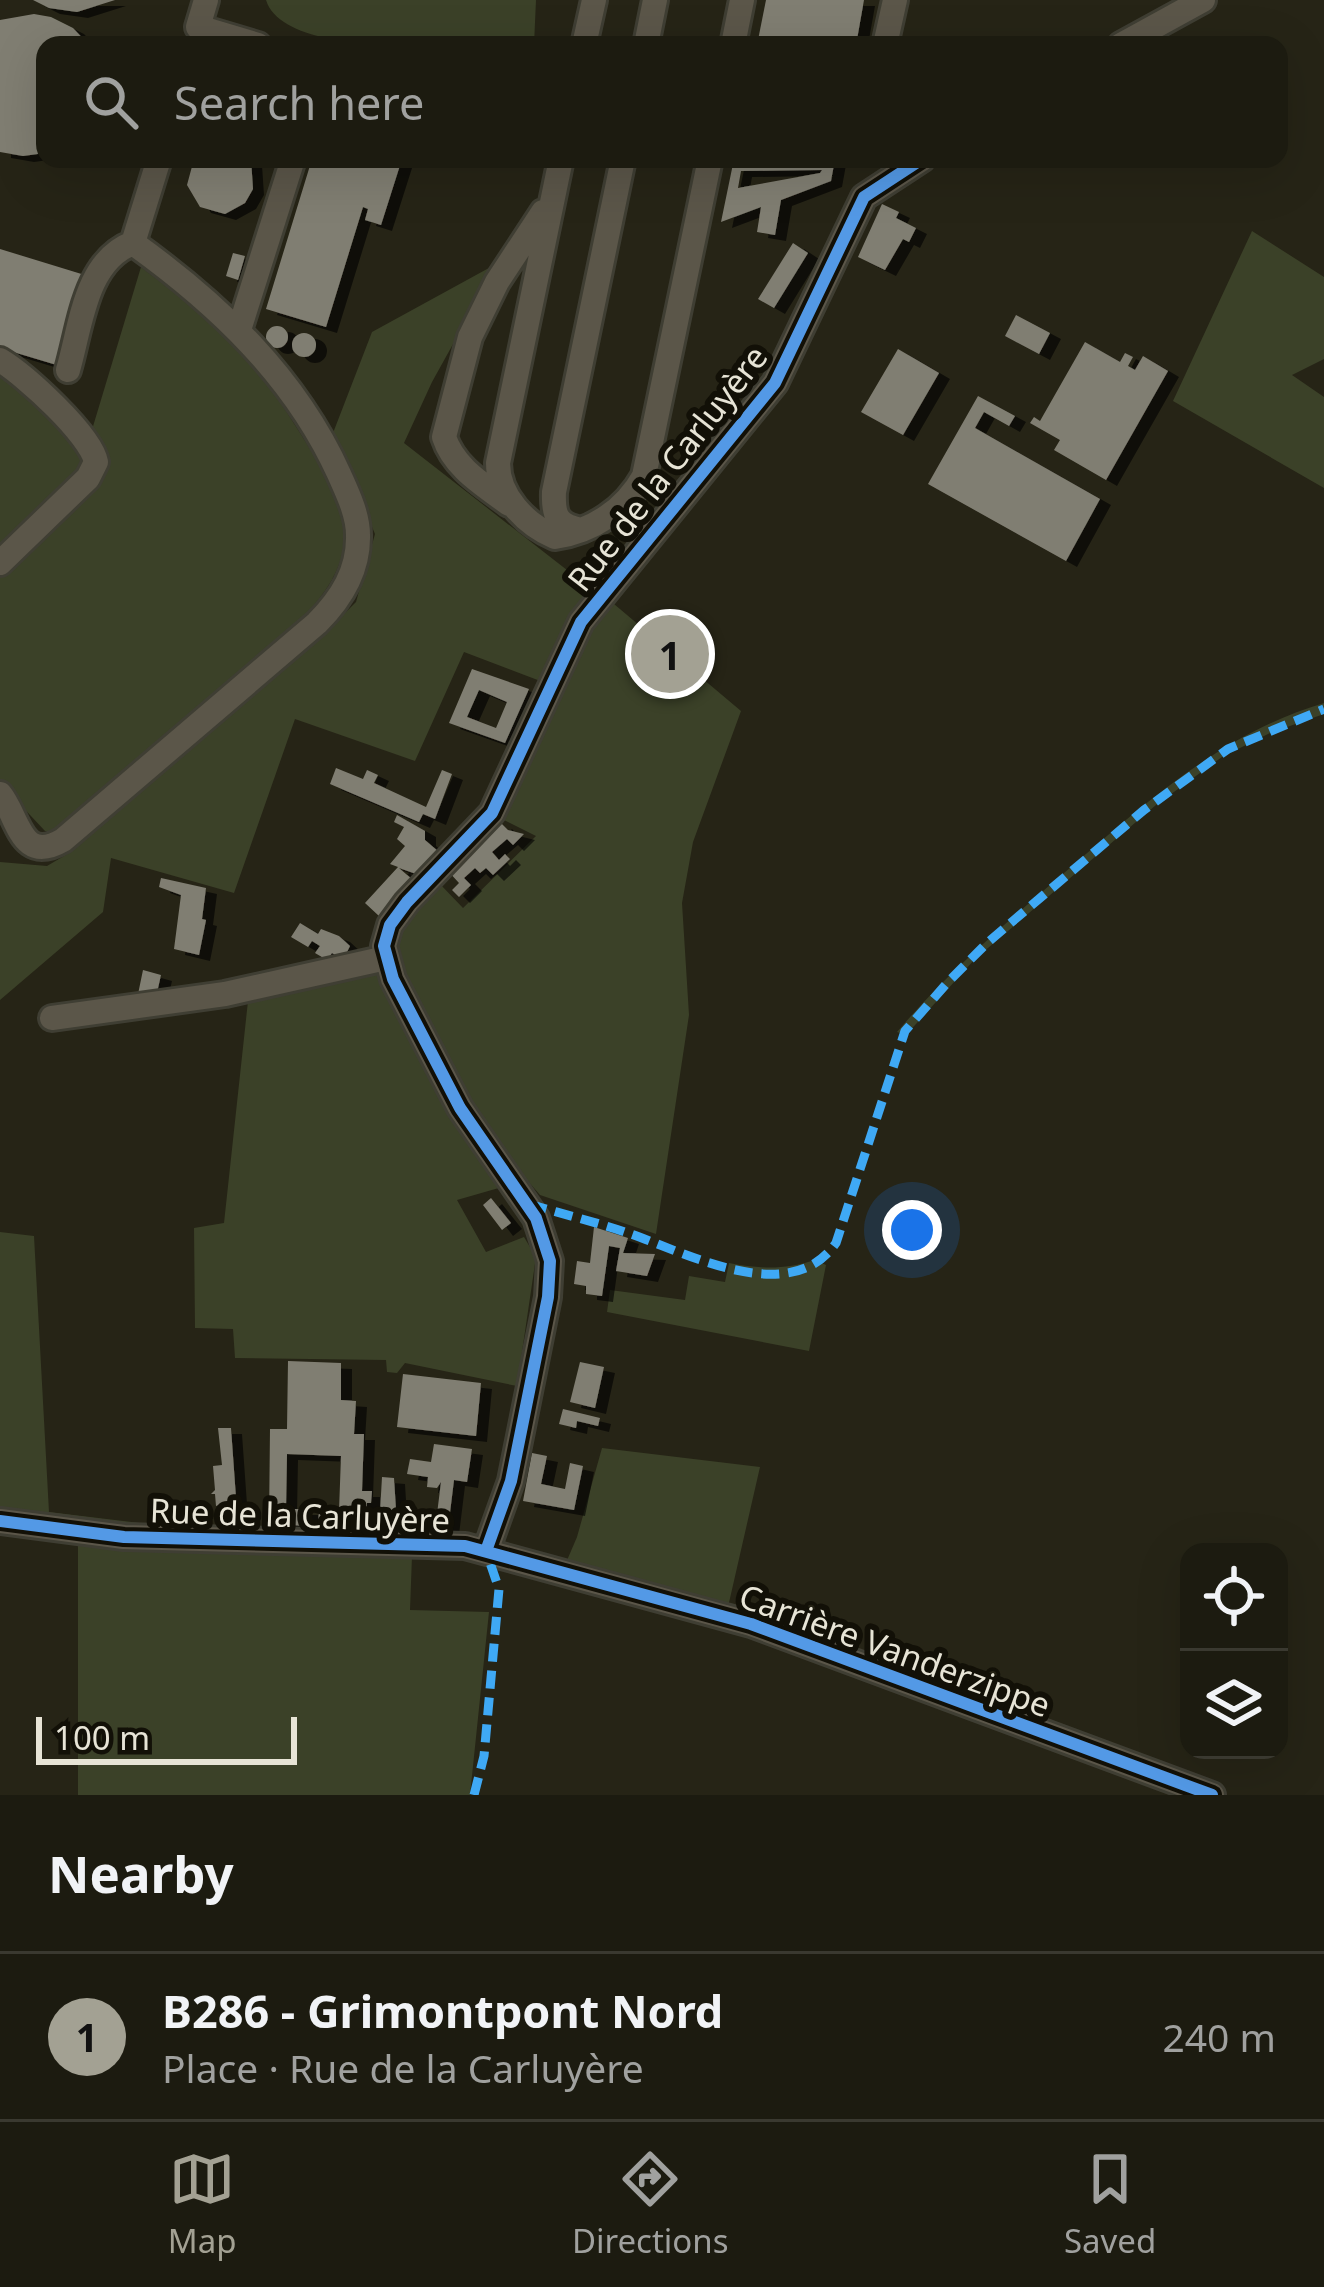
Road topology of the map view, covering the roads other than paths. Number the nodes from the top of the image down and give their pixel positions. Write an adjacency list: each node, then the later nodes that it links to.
1 (206, 0): 7 (street)
2 (594, 0): 8 (street)
3 (656, 0): 9 (street)
4 (742, 0): 10 (street)
5 (895, 0): 11 (street)
6 (1203, 0): 12 (street)
7 (196, 36)
8 (586, 36)
9 (648, 36)
10 (735, 36)
11 (887, 36)
12 (1137, 36)
13 (156, 168): 20 (street)
14 (289, 168): 21 (street)
15 (559, 168): 19 (street)
16 (621, 168): 25 (street)
17 (708, 168): 25 (street)
18 (908, 168): 29 (street, Rue de la Carluyère)
19 (555, 188): 24 (street); 24 (street)
20 (133, 243): 21 (street); 23 (street)
21 (239, 330): 28 (street)
22 (0, 360): 26 (street)
23 (68, 370)
24 (518, 510): 25 (street)
25 (581, 530)
26 (0, 563)
27 (0, 794): 28 (street)
28 (8, 835)
29 (386, 958): 30 (street); 32 (street, Rue de la Carluyère)
30 (52, 1018)
31 (0, 1521): 32 (street, Rue de la Carluyère)
32 (486, 1551): 33 (street, Carrière Vanderzippe)
33 (1212, 1795)

